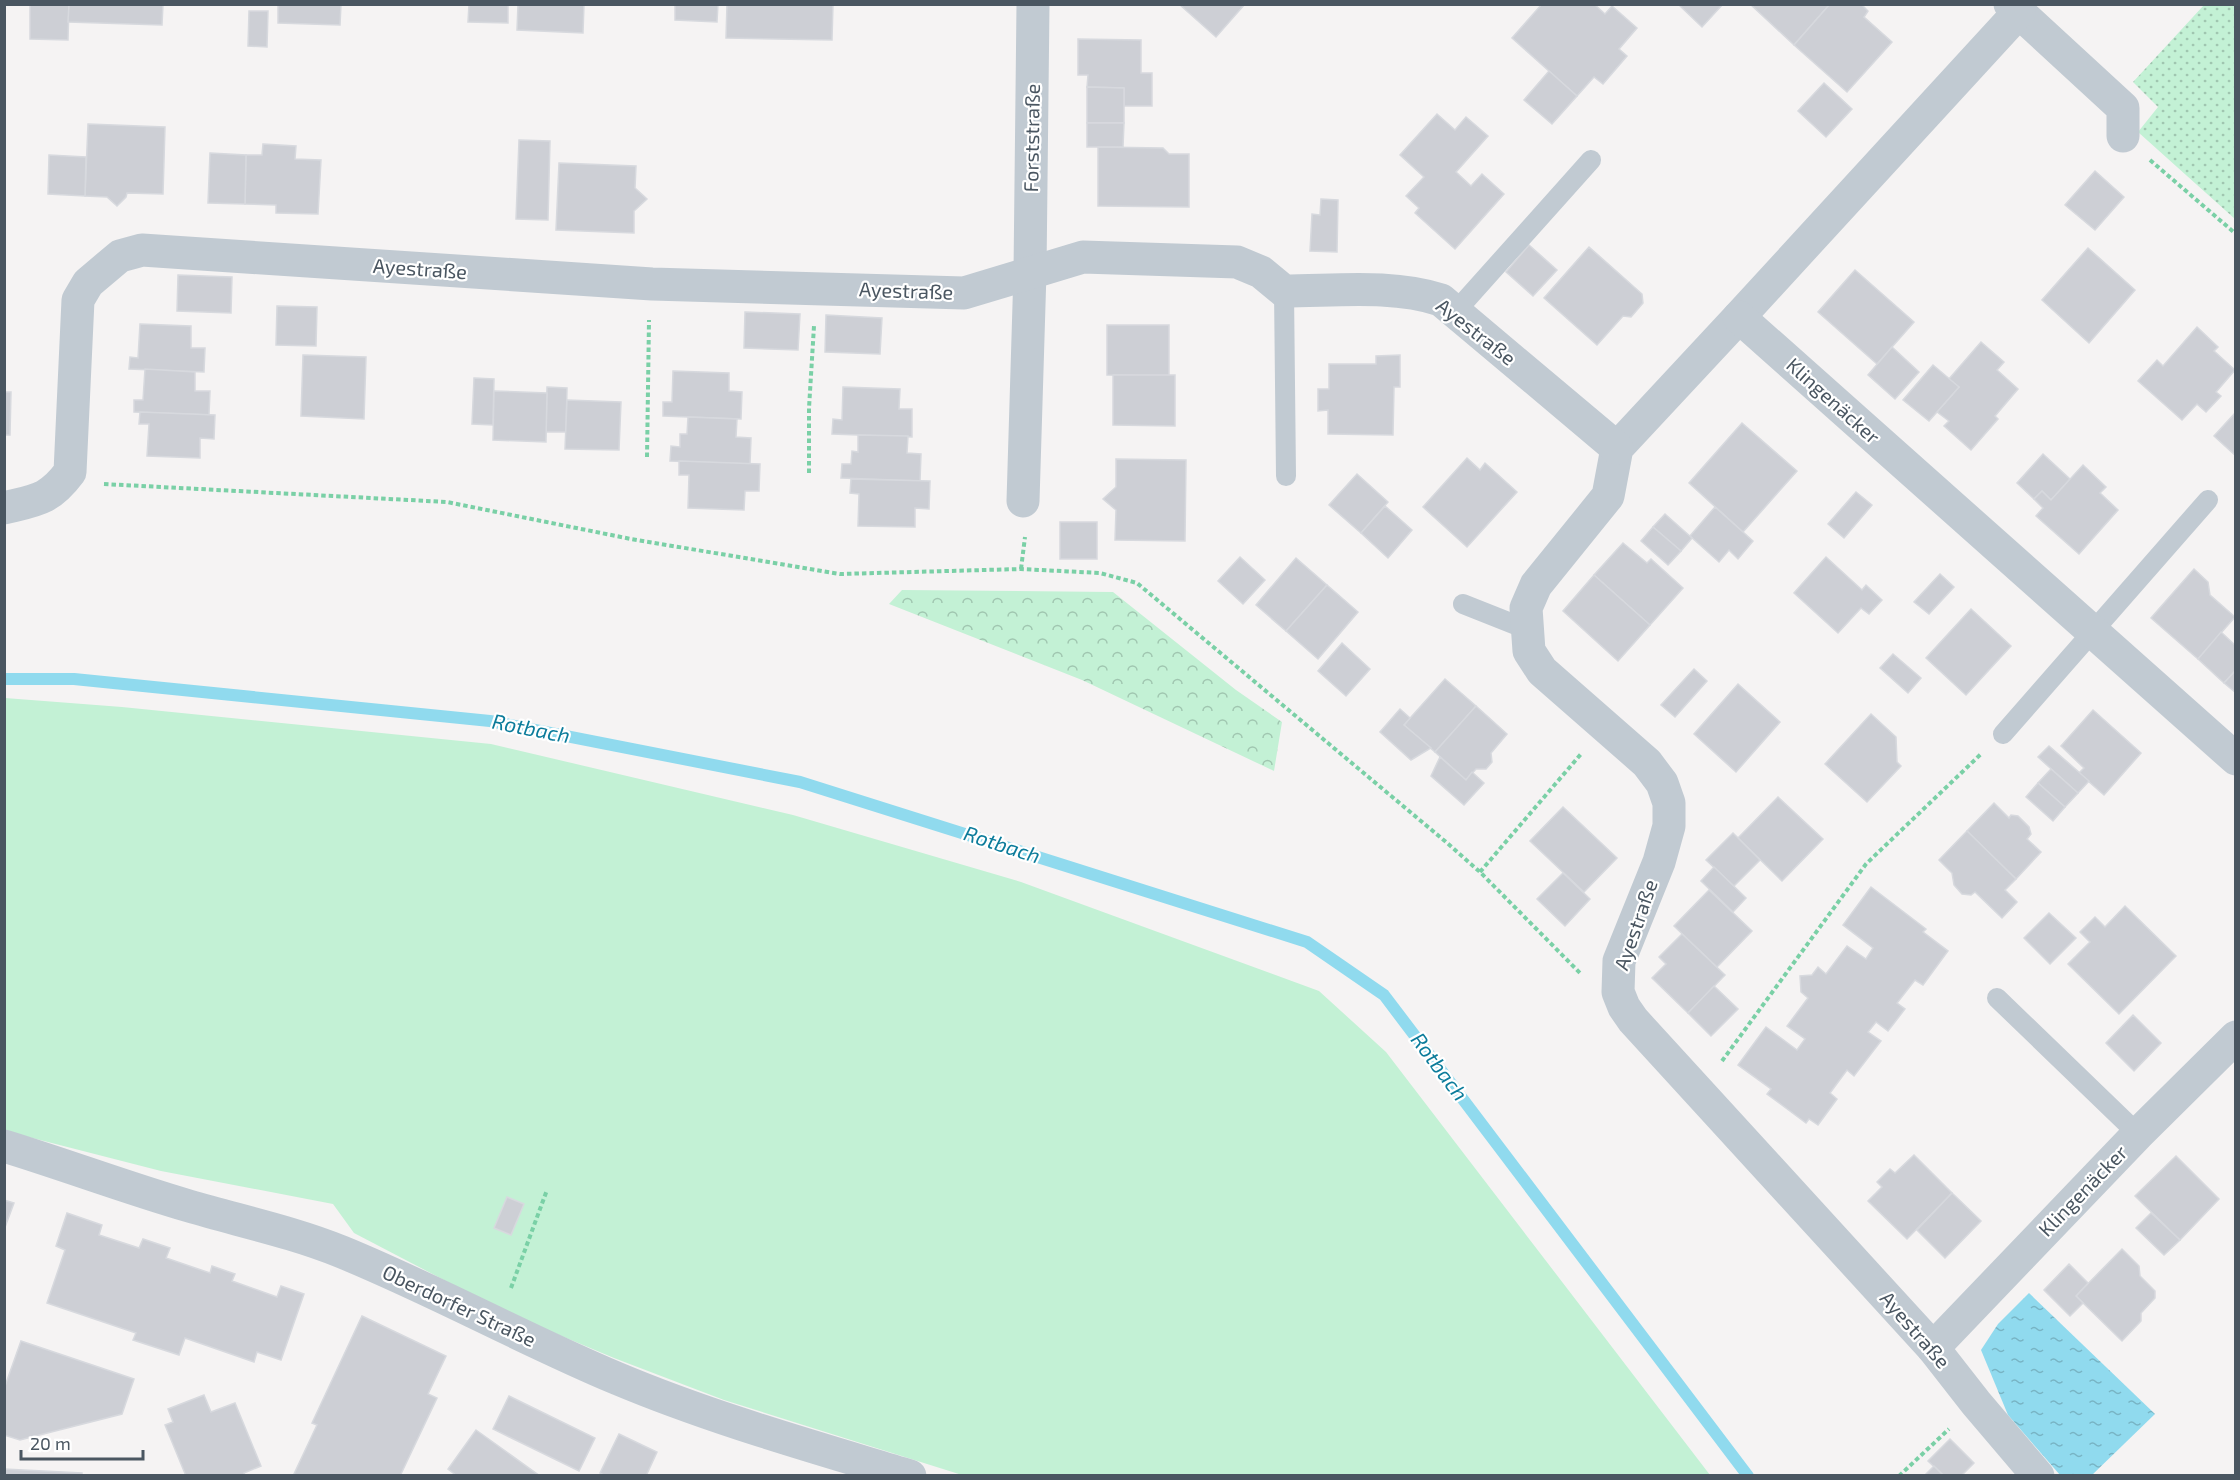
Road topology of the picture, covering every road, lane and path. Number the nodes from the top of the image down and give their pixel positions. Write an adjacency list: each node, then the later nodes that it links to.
1 (1033, 4): 6 (street, Forststraße)
2 (2015, 8): 3 (street); 10 (street)
3 (2123, 136): 5 (path)
4 (1591, 160): 9 (lane)
5 (2235, 234)
6 (1030, 272): 7 (street, Ayestraße); 8 (street, Ayestraße); 18 (street)
7 (816, 288): 14 (street, Ayestraße); 15 (path)
8 (1284, 291): 9 (street, Ayestraße); 16 (lane)
9 (1456, 311): 12 (street, Ayestraße)
10 (1739, 318): 12 (street); 24 (street, Klingenäcker)
11 (647, 340): 13 (path)
12 (1617, 448): 23 (street, Ayestraße)
13 (647, 457)
14 (70, 472): 19 (street); 21 (path)
15 (809, 472)
16 (1286, 476)
17 (2208, 500): 24 (lane)
18 (1023, 501)
19 (4, 508)
20 (1024, 543): 21 (path)
21 (1022, 569): 28 (path)
22 (1463, 604): 23 (lane)
23 (1526, 629): 25 (street, Ayestraße)
24 (2094, 633): 26 (lane); 27 (street, Klingenäcker)
25 (1605, 726): 28 (path); 29 (street, Ayestraße)
26 (2003, 734): 32 (path)
27 (2235, 759)
28 (1480, 872): 29 (path)
29 (1618, 992): 32 (street, Ayestraße)
30 (1997, 998): 33 (lane)
31 (2235, 1037): 33 (street, Klingenäcker)
32 (1700, 1091): 37 (street, Ayestraße)
33 (2138, 1134): 37 (street, Klingenäcker)
34 (4, 1146): 36 (street, Oberdorfer Straße)
35 (547, 1190): 36 (path)
36 (497, 1325): 39 (street, Oberdorfer Straße)
37 (1933, 1348): 38 (street, Ayestraße)
38 (1976, 1403): 40 (path); 41 (street, Ayestraße)
39 (910, 1476)
40 (1899, 1476)
41 (2038, 1476)

